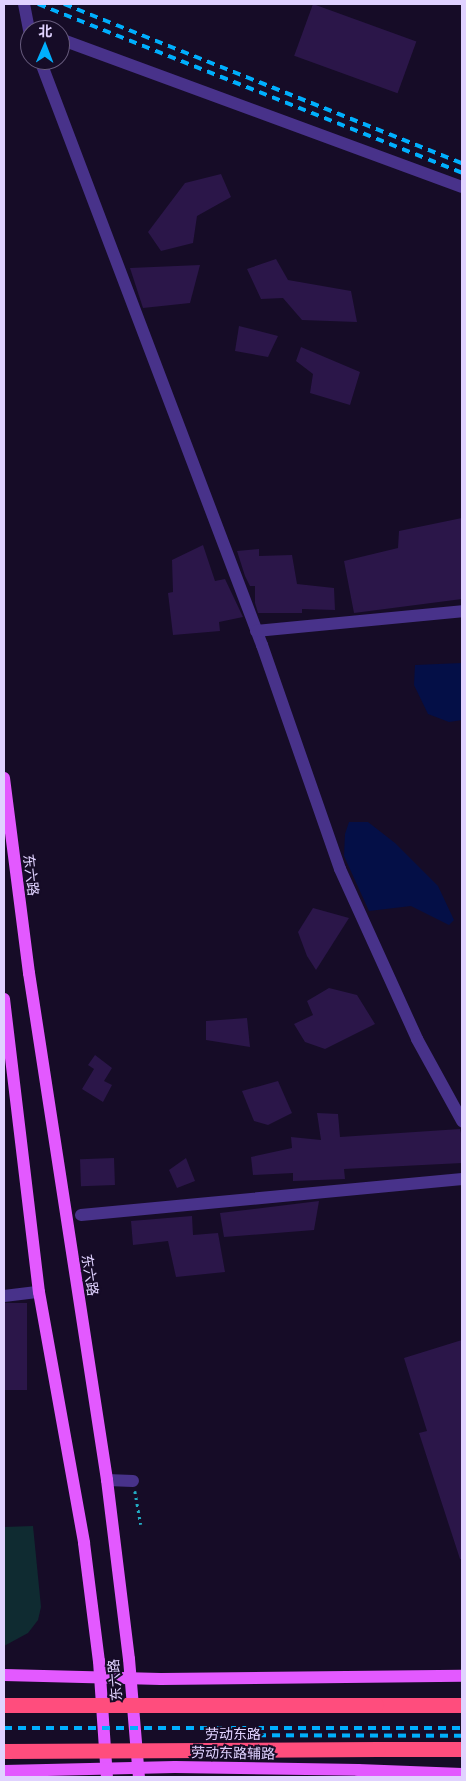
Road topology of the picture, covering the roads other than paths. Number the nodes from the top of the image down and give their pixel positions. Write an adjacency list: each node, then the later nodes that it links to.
1 (24, 4): 2 (street)
2 (28, 20)
3 (70, 43): 5 (street)
4 (44, 70): 7 (street)
5 (462, 188)
6 (462, 611): 7 (street)
7 (256, 631): 10 (street)
8 (4, 778): 15 (main road, 东六路)
9 (4, 999): 13 (main road, 东六路)
10 (462, 1121)
11 (462, 1179): 12 (street)
12 (81, 1215)
13 (38, 1292): 14 (street); 19 (main road, 东六路)
14 (4, 1296)
15 (107, 1480): 16 (street); 20 (main road, 东六路)
16 (133, 1481)
17 (4, 1674): 19 (main road)
18 (462, 1676): 20 (main road)
19 (100, 1678): 20 (main road); 27 (main road, 东六路)
20 (130, 1678): 28 (main road, 东六路)
21 (462, 1704): 22 (highway, 劳动东路, bridge)
22 (4, 1705)
23 (462, 1749): 24 (highway, 劳动东路, bridge)
24 (4, 1751)
25 (232, 1769): 28 (main road, 劳动东路辅路); 29 (main road, 劳动东路辅路); 31 (main road)
26 (5, 1771): 27 (main road, 劳动东路辅路); 30 (main road)
27 (107, 1773): 28 (main road, 劳动东路辅路)
28 (139, 1773)
29 (462, 1774)
30 (35, 1777)
31 (198, 1777)

